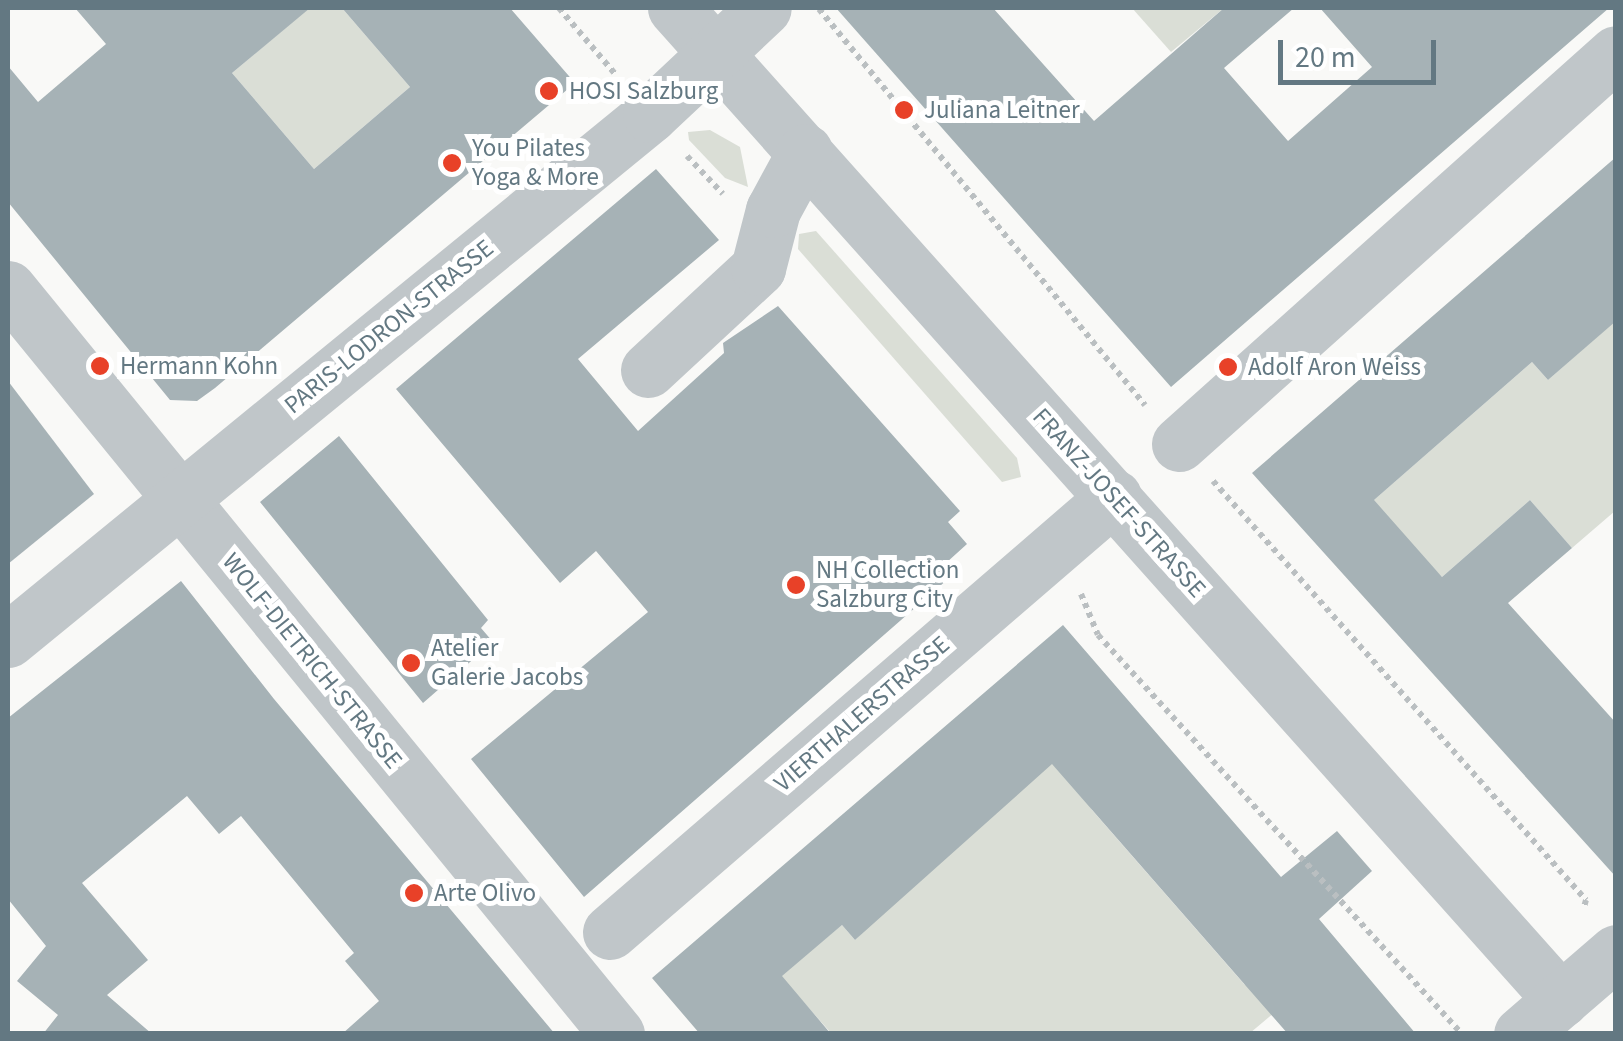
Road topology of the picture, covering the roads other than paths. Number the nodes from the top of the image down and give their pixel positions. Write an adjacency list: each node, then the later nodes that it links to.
1 (675, 8): 3 (street, FRANZ-JOSEF-STRASSE)
2 (764, 8): 3 (street, PARIS-LODRON-STRASSE)
3 (717, 52): 5 (street, FRANZ-JOSEF-STRASSE); 10 (street, PARIS-LODRON-STRASSE)
4 (1616, 54): 8 (street)
5 (804, 150): 7 (street); 9 (street, FRANZ-JOSEF-STRASSE)
6 (8, 288): 10 (street, WOLF-DIETRICH-STRASSE)
7 (648, 370)
8 (1179, 444)
9 (1114, 497): 12 (street, VIERTHALERSTRASSE); 14 (street, FRANZ-JOSEF-STRASSE)
10 (180, 500): 11 (street, PARIS-LODRON-STRASSE); 15 (street, WOLF-DIETRICH-STRASSE)
11 (8, 640)
12 (610, 932)
13 (1599, 934): 14 (street)
14 (1541, 1017)
15 (616, 1032)

